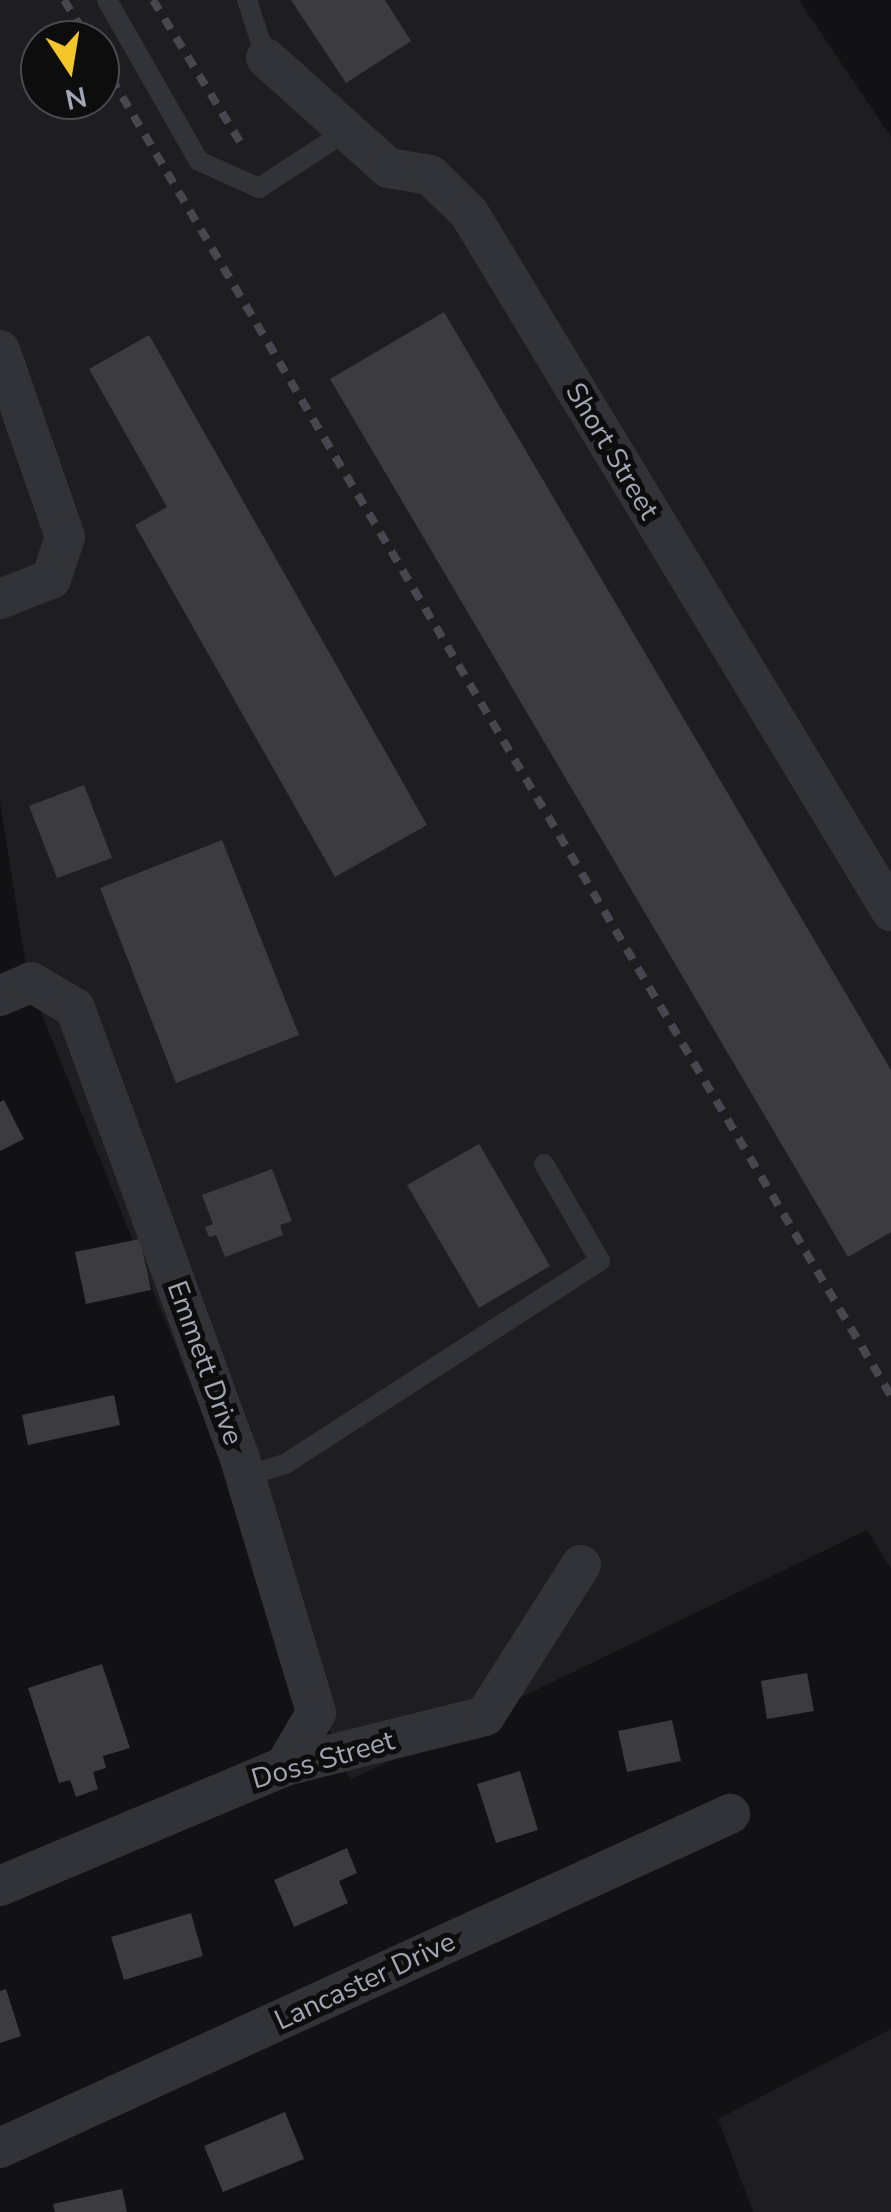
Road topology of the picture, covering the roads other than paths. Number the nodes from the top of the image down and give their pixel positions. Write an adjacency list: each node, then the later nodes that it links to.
1 (107, 0): 4 (lane)
2 (247, 0): 3 (lane)
3 (266, 58): 4 (street, Short Street)
4 (344, 132): 7 (street, Short Street)
5 (0, 350): 6 (street)
6 (0, 599)
7 (891, 911)
8 (16, 989): 10 (street, Emmett Drive)
9 (544, 1164): 10 (lane)
10 (245, 1476): 12 (street, Emmett Drive)
11 (581, 1565): 12 (street, Doss Street)
12 (285, 1766): 14 (street, Doss Street)
13 (730, 1814): 15 (street, Lancaster Drive)
14 (0, 1886)
15 (0, 2148)

